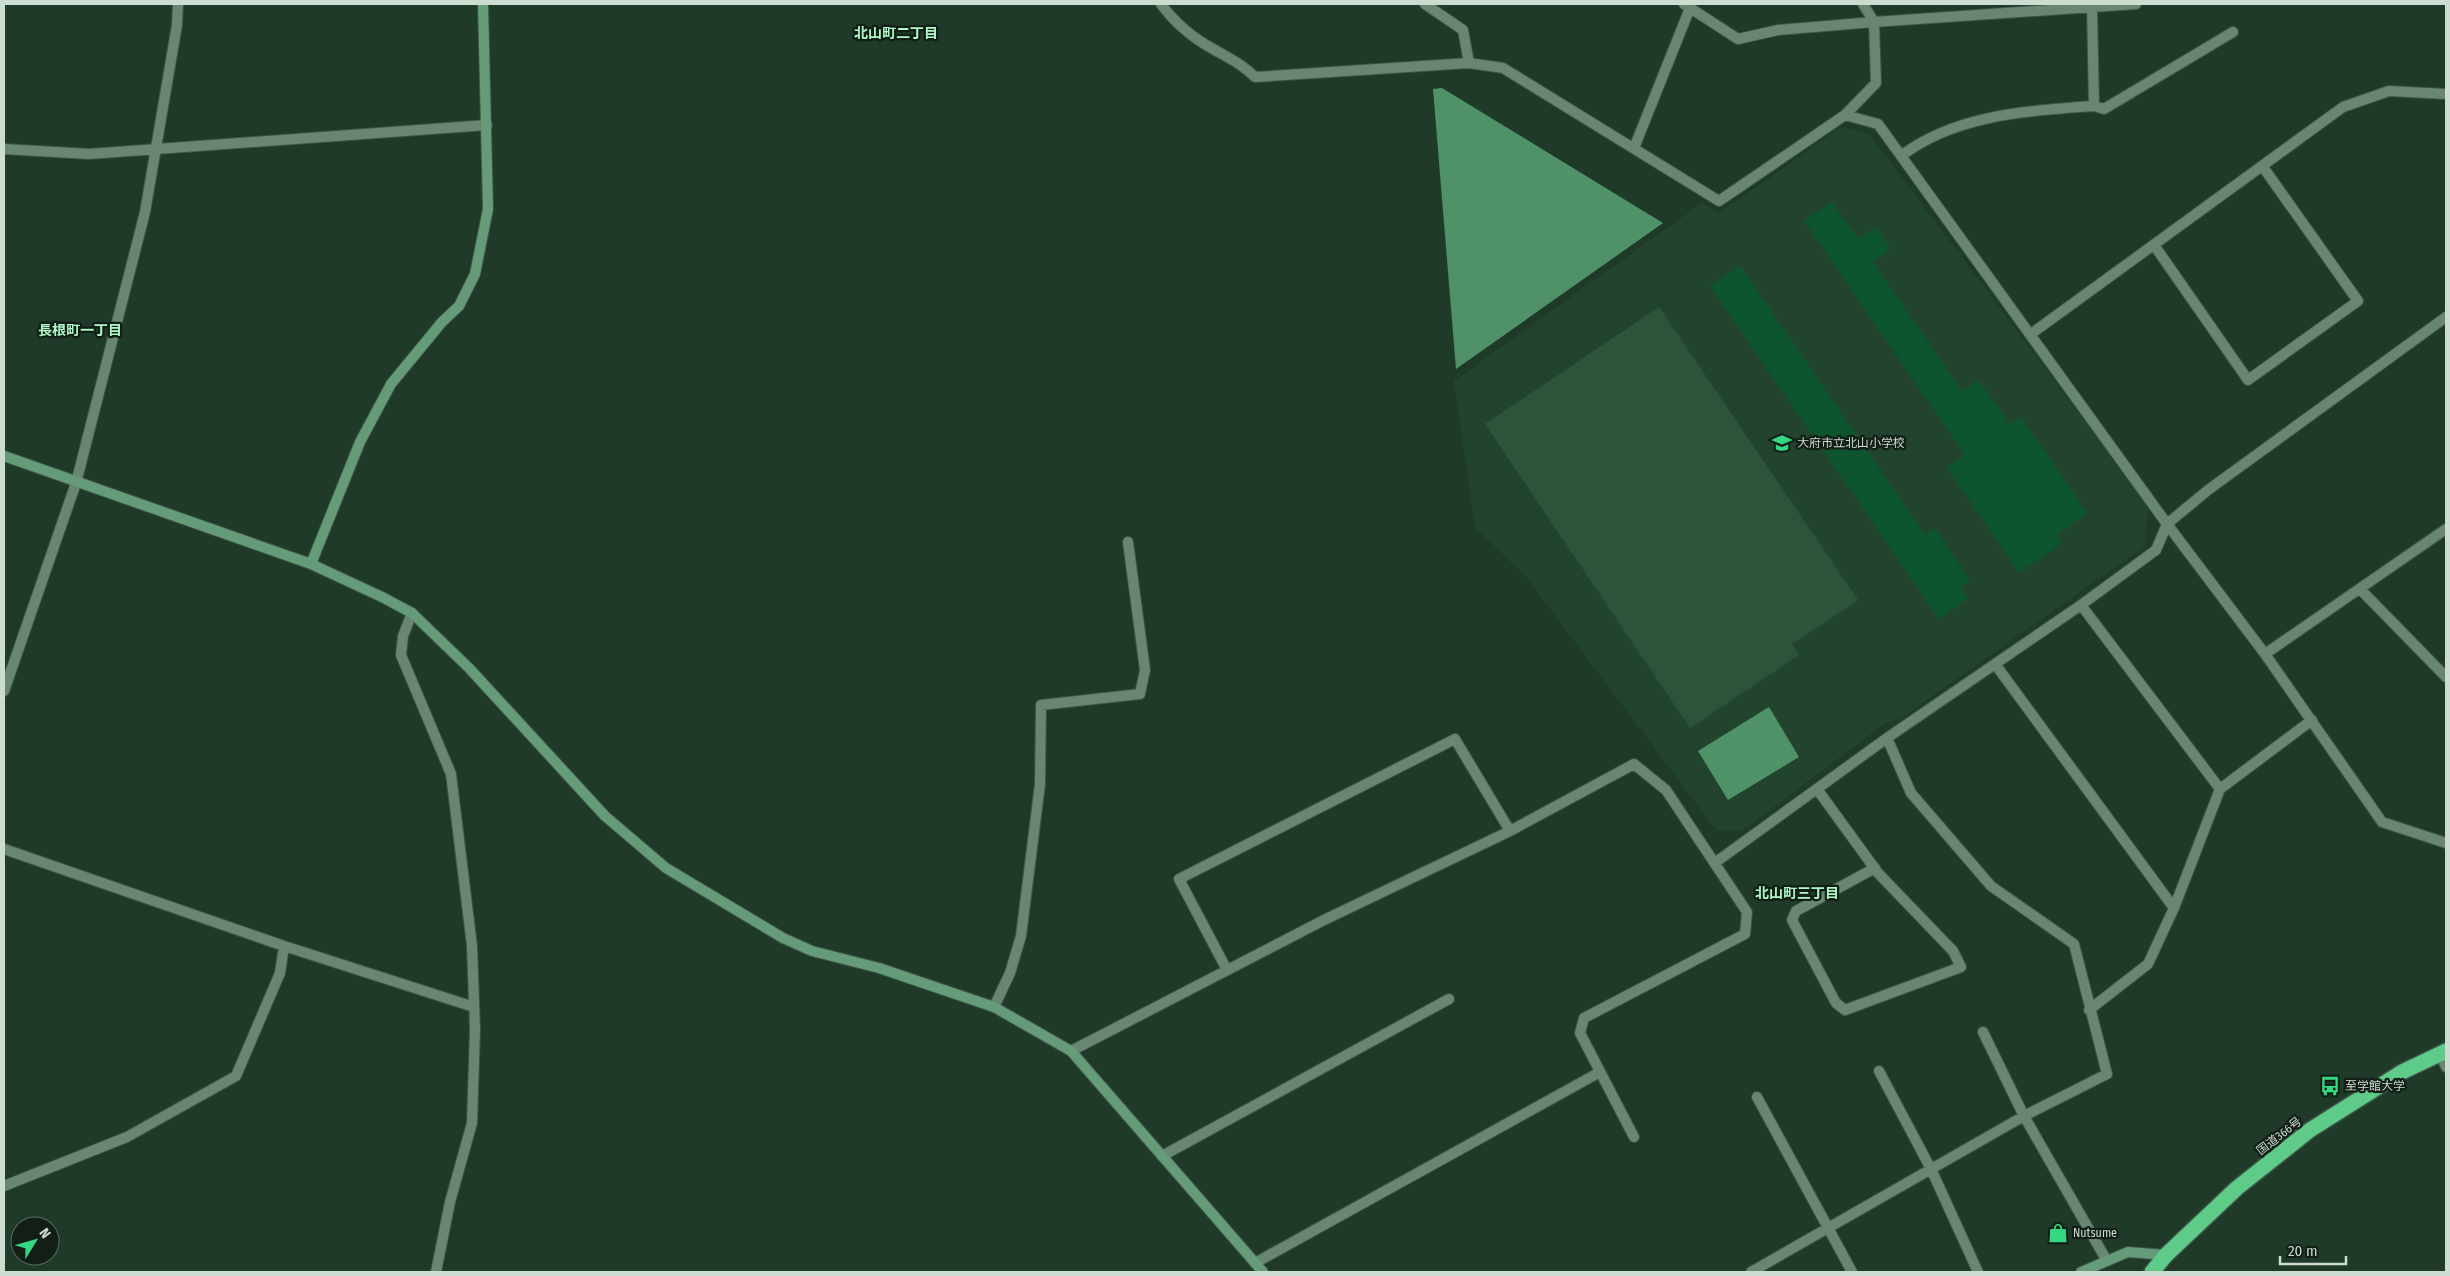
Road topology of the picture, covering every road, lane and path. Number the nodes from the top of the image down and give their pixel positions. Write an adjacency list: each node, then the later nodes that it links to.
1 (178, 4): 19 (street)
2 (483, 4): 16 (street)
3 (1161, 4): 12 (street)
4 (1425, 4): 12 (street)
5 (1863, 4): 10 (street)
6 (2136, 4): 9 (street)
7 (1687, 6): 10 (street); 17 (street)
8 (2044, 7): 9 (street); 10 (street)
9 (2092, 7): 14 (street)
10 (1874, 22): 15 (street)
11 (2233, 32): 14 (street)
12 (1468, 63): 17 (street)
13 (2446, 94): 21 (street)
14 (2094, 106): 20 (street)
15 (1845, 115): 17 (street); 20 (street)
16 (487, 125): 19 (street); 30 (street)
17 (1634, 148)
18 (4, 149): 19 (street)
19 (156, 149): 26 (street)
20 (1901, 156): 24 (street)
21 (2263, 167): 22 (street); 22 (street)
22 (2154, 245): 24 (street)
23 (2446, 317): 27 (street)
24 (2031, 334): 27 (street)
25 (4, 456): 26 (street)
26 (76, 483): 30 (street); 37 (street)
27 (2167, 524): 32 (street); 34 (street)
28 (2446, 529): 31 (street)
29 (1128, 542): 51 (street)
30 (311, 564): 33 (street)
31 (2360, 589): 34 (street); 36 (street)
32 (2080, 605): 35 (street); 40 (street)
33 (412, 614): 51 (street); 52 (street)
34 (2265, 654): 38 (street)
35 (1995, 664): 39 (street); 47 (street)
36 (2446, 677)
37 (4, 691)
38 (2312, 720): 40 (street); 43 (street)
39 (1887, 738): 41 (street); 53 (street)
40 (2220, 789): 47 (street)
41 (1817, 790): 45 (street); 46 (street)
42 (1510, 831): 45 (street); 49 (street); 49 (street)
43 (2446, 843)
44 (4, 849): 48 (street)
45 (1716, 862): 58 (street)
46 (1875, 868): 46 (street)
47 (2174, 908): 53 (street)
48 (284, 946): 52 (street); 64 (street)
49 (1227, 970): 55 (street)
50 (1449, 999): 62 (street)
51 (994, 1007): 55 (street)
52 (474, 1008): 69 (street)
53 (2089, 1010): 60 (street)
54 (1983, 1032): 60 (street)
55 (1071, 1051): 62 (street)
56 (2444, 1058): 66 (highway, 国道366号)
57 (1879, 1070): 63 (street)
58 (1600, 1072): 61 (street); 68 (street)
59 (1757, 1098): 65 (street)
60 (2024, 1116): 63 (street); 67 (street)
61 (1634, 1137)
62 (1162, 1156): 68 (street)
63 (1931, 1169): 65 (street); 73 (street)
64 (4, 1186)
65 (1828, 1226): 71 (street); 72 (street)
66 (2166, 1255): 67 (street); 75 (highway, 国道366号)
67 (2107, 1261): 74 (street)
68 (1255, 1263): 70 (street)
69 (436, 1272)
70 (1263, 1272)
71 (1751, 1272)
72 (1852, 1272)
73 (1978, 1272)
74 (2081, 1272)
75 (2152, 1272)

